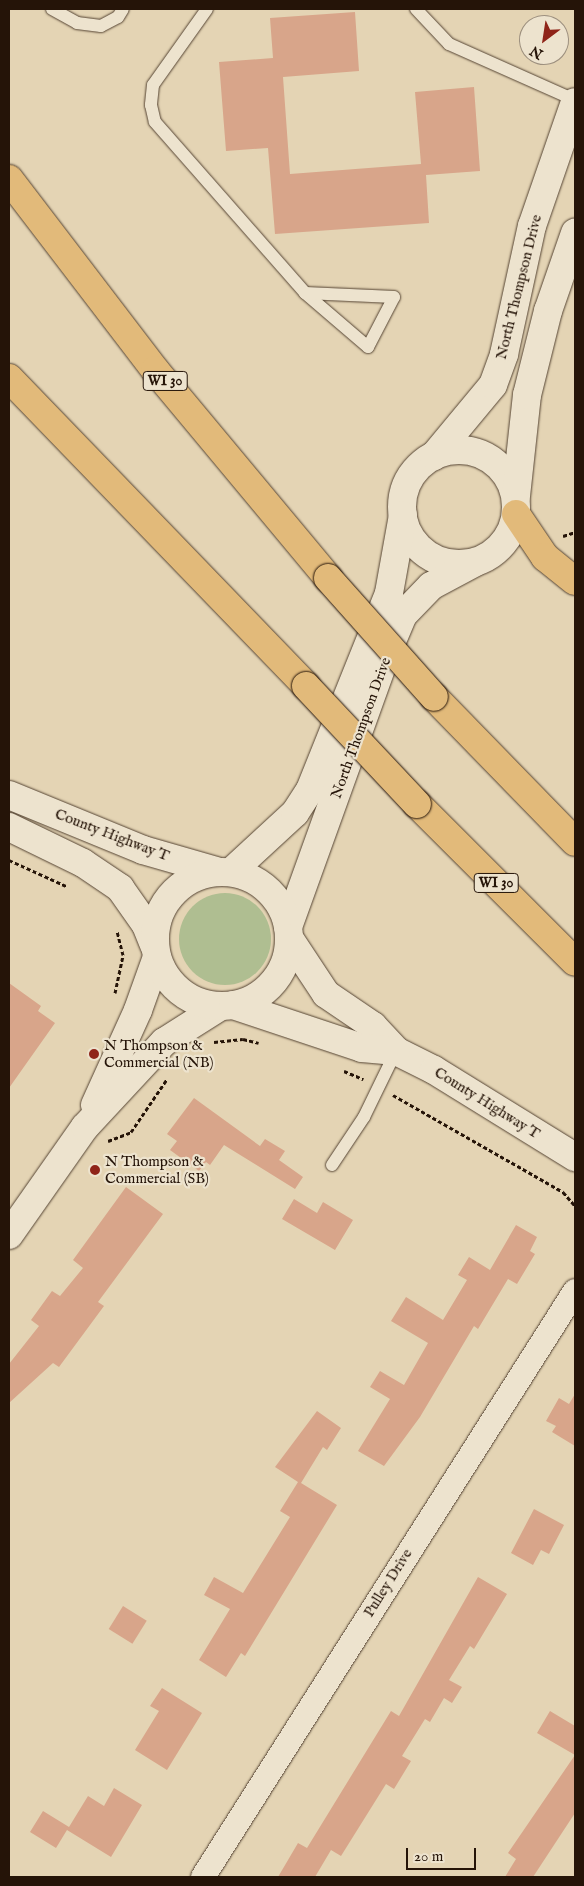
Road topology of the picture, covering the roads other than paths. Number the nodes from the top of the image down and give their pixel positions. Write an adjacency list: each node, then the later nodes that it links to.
1 (52, 9): 2 (lane)
2 (123, 9)
3 (207, 9): 8 (lane)
4 (416, 9): 5 (lane)
5 (575, 101): 10 (street, North Thompson Drive)
6 (9, 179): 17 (highway, WI 30, bridge)
7 (575, 232): 11 (street)
8 (305, 292): 8 (lane)
9 (9, 378): 21 (highway, WI 30, bridge)
10 (434, 456): 11 (street); 12 (street)
11 (516, 505): 13 (street); 14 (highway)
12 (402, 515): 13 (street); 18 (street, North Thompson Drive)
13 (476, 562): 19 (street, North Thompson Drive)
14 (575, 580)
15 (9, 794): 18 (street, County Highway T)
16 (9, 827): 20 (street)
17 (575, 842)
18 (223, 872): 19 (street); 20 (street)
19 (289, 932): 22 (street); 23 (street, County Highway T)
20 (156, 951): 22 (street); 24 (street)
21 (575, 962)
22 (227, 1006): 23 (street, County Highway T); 24 (street)
23 (396, 1051): 25 (street, County Highway T); 26 (lane)
24 (95, 1134): 27 (street)
25 (575, 1157)
26 (332, 1165)
27 (9, 1235)
28 (575, 1291): 29 (street, Pulley Drive)
29 (203, 1877)

